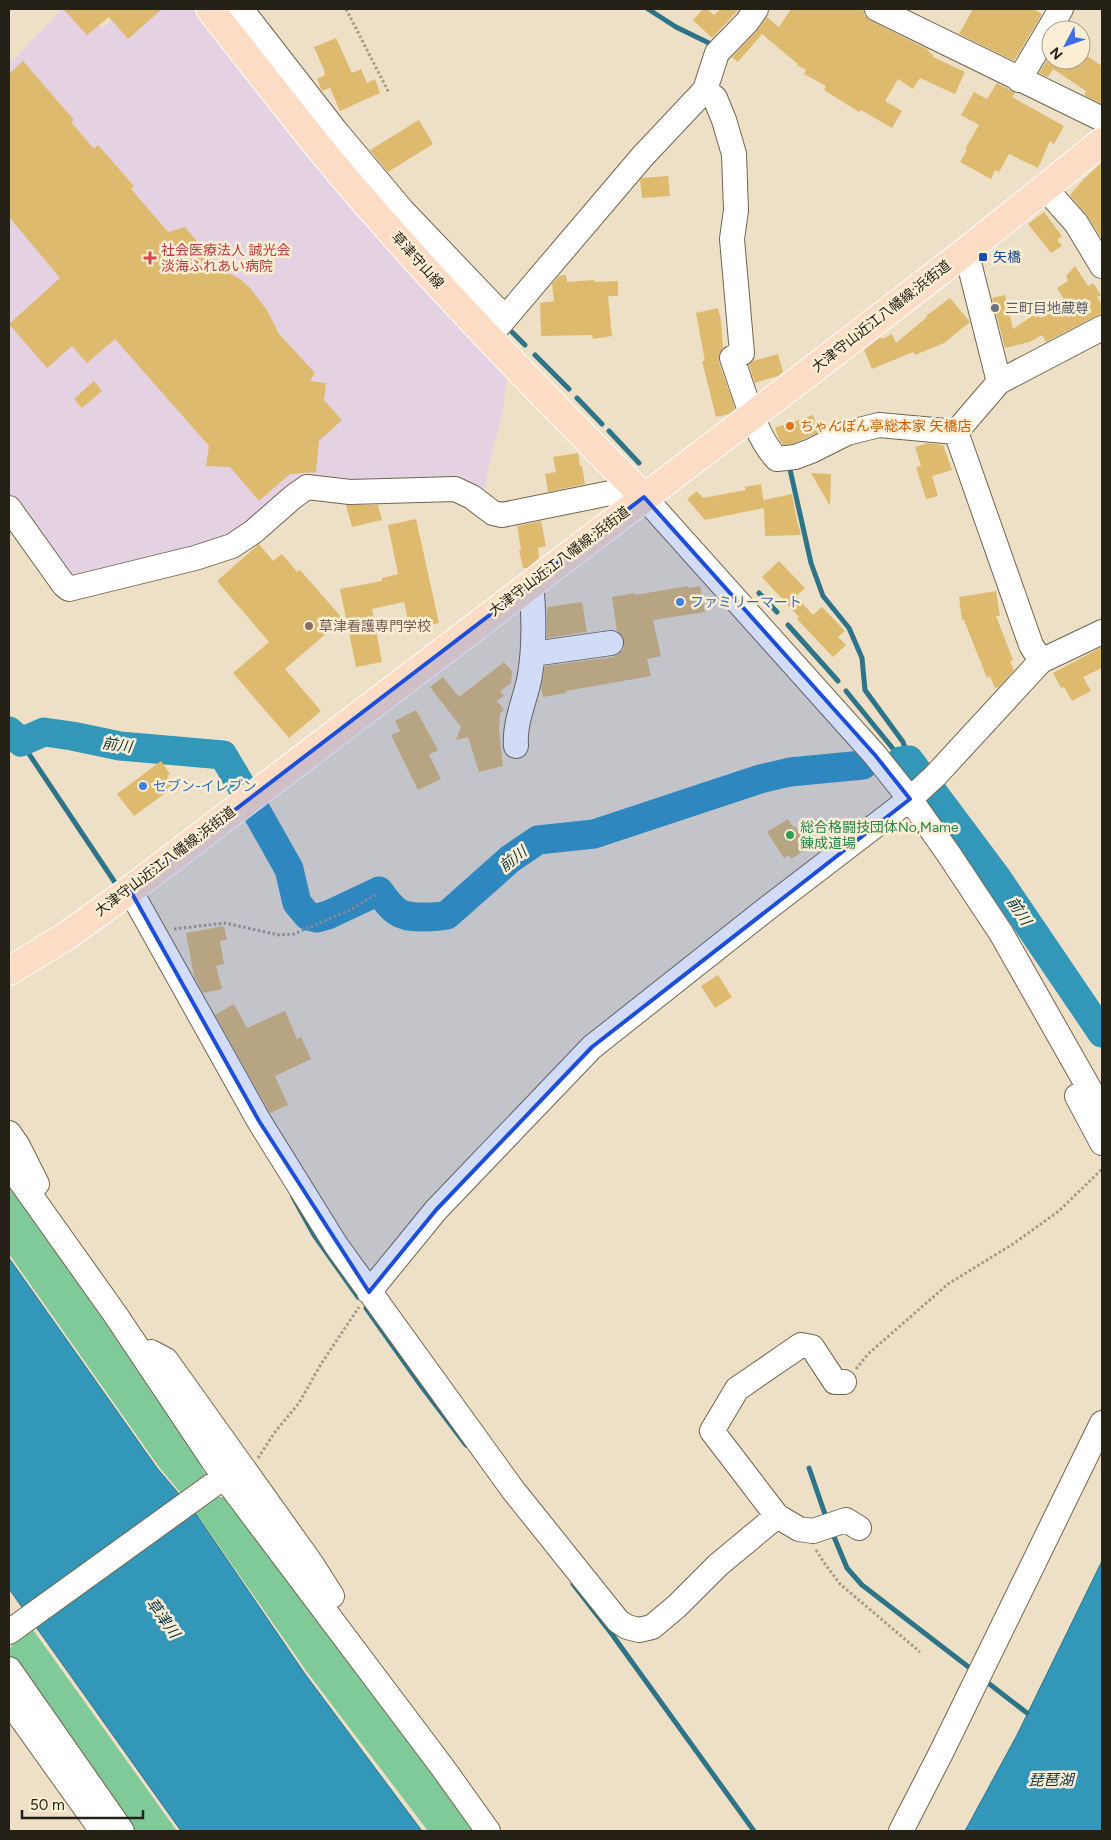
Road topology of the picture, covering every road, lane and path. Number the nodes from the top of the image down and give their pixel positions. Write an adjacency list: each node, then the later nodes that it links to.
1 (210, 9): 15 (main road, 草津守山線)
2 (242, 9): 15 (street)
3 (346, 9): 9 (path)
4 (756, 9): 8 (street)
5 (878, 9): 7 (street)
6 (1061, 9): 7 (street)
7 (1019, 80): 10 (street)
8 (705, 90): 15 (street); 18 (street)
9 (389, 93)
10 (1102, 119)
11 (1102, 142): 12 (main road, 大津守山近江八幡線;浜街道)
12 (1044, 187): 13 (main road, 大津守山近江八幡線;浜街道); 14 (street)
13 (966, 251): 17 (street); 18 (main road, 大津守山近江八幡線;浜街道)
14 (1102, 266)
15 (497, 328): 20 (main road, 草津守山線)
16 (1102, 328): 17 (street)
17 (999, 382): 19 (street)
18 (752, 415): 19 (street); 20 (main road, 大津守山近江八幡線;浜街道)
19 (956, 432): 26 (street)
20 (639, 493): 21 (street); 22 (main road, 大津守山近江八幡線;浜街道); 28 (street)
21 (9, 508)
22 (531, 582): 25 (street); 29 (main road, 大津守山近江八幡線;浜街道)
23 (1102, 632): 26 (street)
24 (611, 643): 25 (street)
25 (533, 654): 27 (street)
26 (1041, 661): 28 (street)
27 (516, 746)
28 (911, 792): 33 (street); 35 (street); 38 (street)
29 (130, 890): 31 (street); 32 (main road, 大津守山近江八幡線;浜街道)
30 (375, 895): 31 (path)
31 (153, 932): 38 (street)
32 (9, 971)
33 (1102, 1111)
34 (9, 1133): 39 (street)
35 (1102, 1143)
36 (9, 1165): 39 (street)
37 (1102, 1169): 40 (path)
38 (369, 1292): 42 (path); 43 (street)
39 (148, 1355): 42 (street)
40 (844, 1382): 43 (street)
41 (1102, 1423): 55 (street)
42 (226, 1480): 46 (street); 54 (street)
43 (777, 1516): 45 (street)
44 (860, 1528): 45 (street)
45 (804, 1530): 47 (path)
46 (9, 1632)
47 (920, 1652)
48 (9, 1669): 53 (street)
49 (9, 1680): 52 (street)
50 (9, 1701): 51 (street)
51 (102, 1831)
52 (114, 1831)
53 (122, 1831)
54 (488, 1831)
55 (901, 1831)

